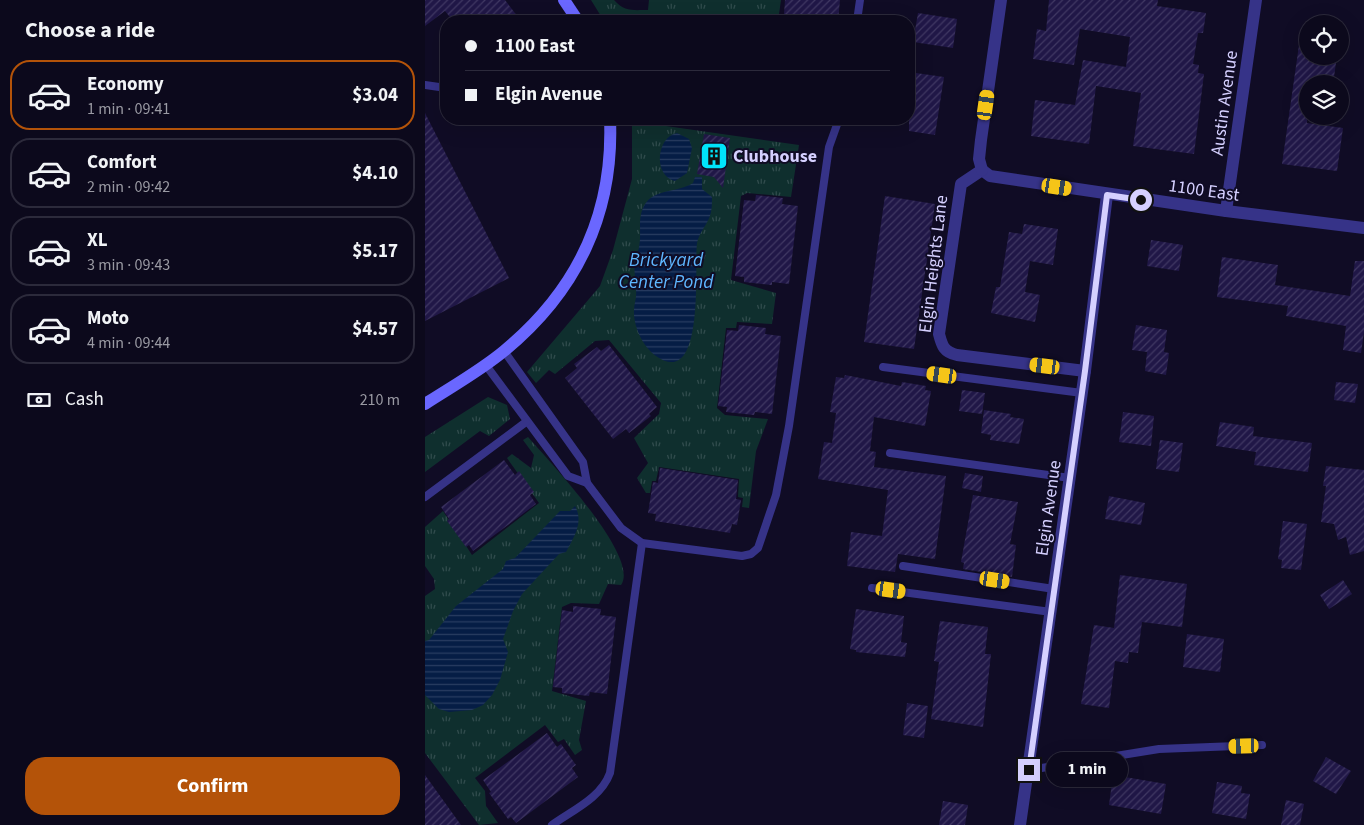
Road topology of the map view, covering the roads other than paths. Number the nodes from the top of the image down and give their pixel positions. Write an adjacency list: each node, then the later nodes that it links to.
1 (564, 0): 5 (street)
2 (860, 0): 6 (lane)
3 (1001, 0): 11 (street)
4 (1256, 0): 13 (street, Austin Avenue)
5 (574, 15)
6 (858, 15)
7 (425, 85): 8 (lane)
8 (440, 87)
9 (611, 125): 15 (street)
10 (837, 125): 26 (lane)
11 (982, 170): 12 (street, 1100 East); 18 (street, Elgin Heights Lane)
12 (1107, 195): 13 (street, 1100 East); 18 (street, Elgin Avenue)
13 (1226, 212): 14 (street, 1100 East)
14 (1364, 228)
15 (503, 351): 16 (street); 24 (lane)
16 (485, 364): 20 (street); 21 (lane)
17 (883, 367): 19 (lane)
18 (1085, 371): 19 (street, Elgin Avenue)
19 (1082, 393): 23 (street, Elgin Avenue)
20 (425, 404)
21 (526, 422): 24 (lane); 25 (lane)
22 (890, 453): 23 (lane)
23 (1070, 478): 29 (street, Elgin Avenue)
24 (587, 483): 26 (lane)
25 (425, 497)
26 (642, 543): 33 (lane)
27 (903, 566): 29 (lane)
28 (872, 588): 30 (lane)
29 (1054, 589): 30 (street, Elgin Avenue)
30 (1051, 612): 32 (street, Elgin Avenue)
31 (1262, 745): 32 (lane)
32 (1029, 770): 34 (street, Elgin Avenue)
33 (552, 825)
34 (1020, 825)

